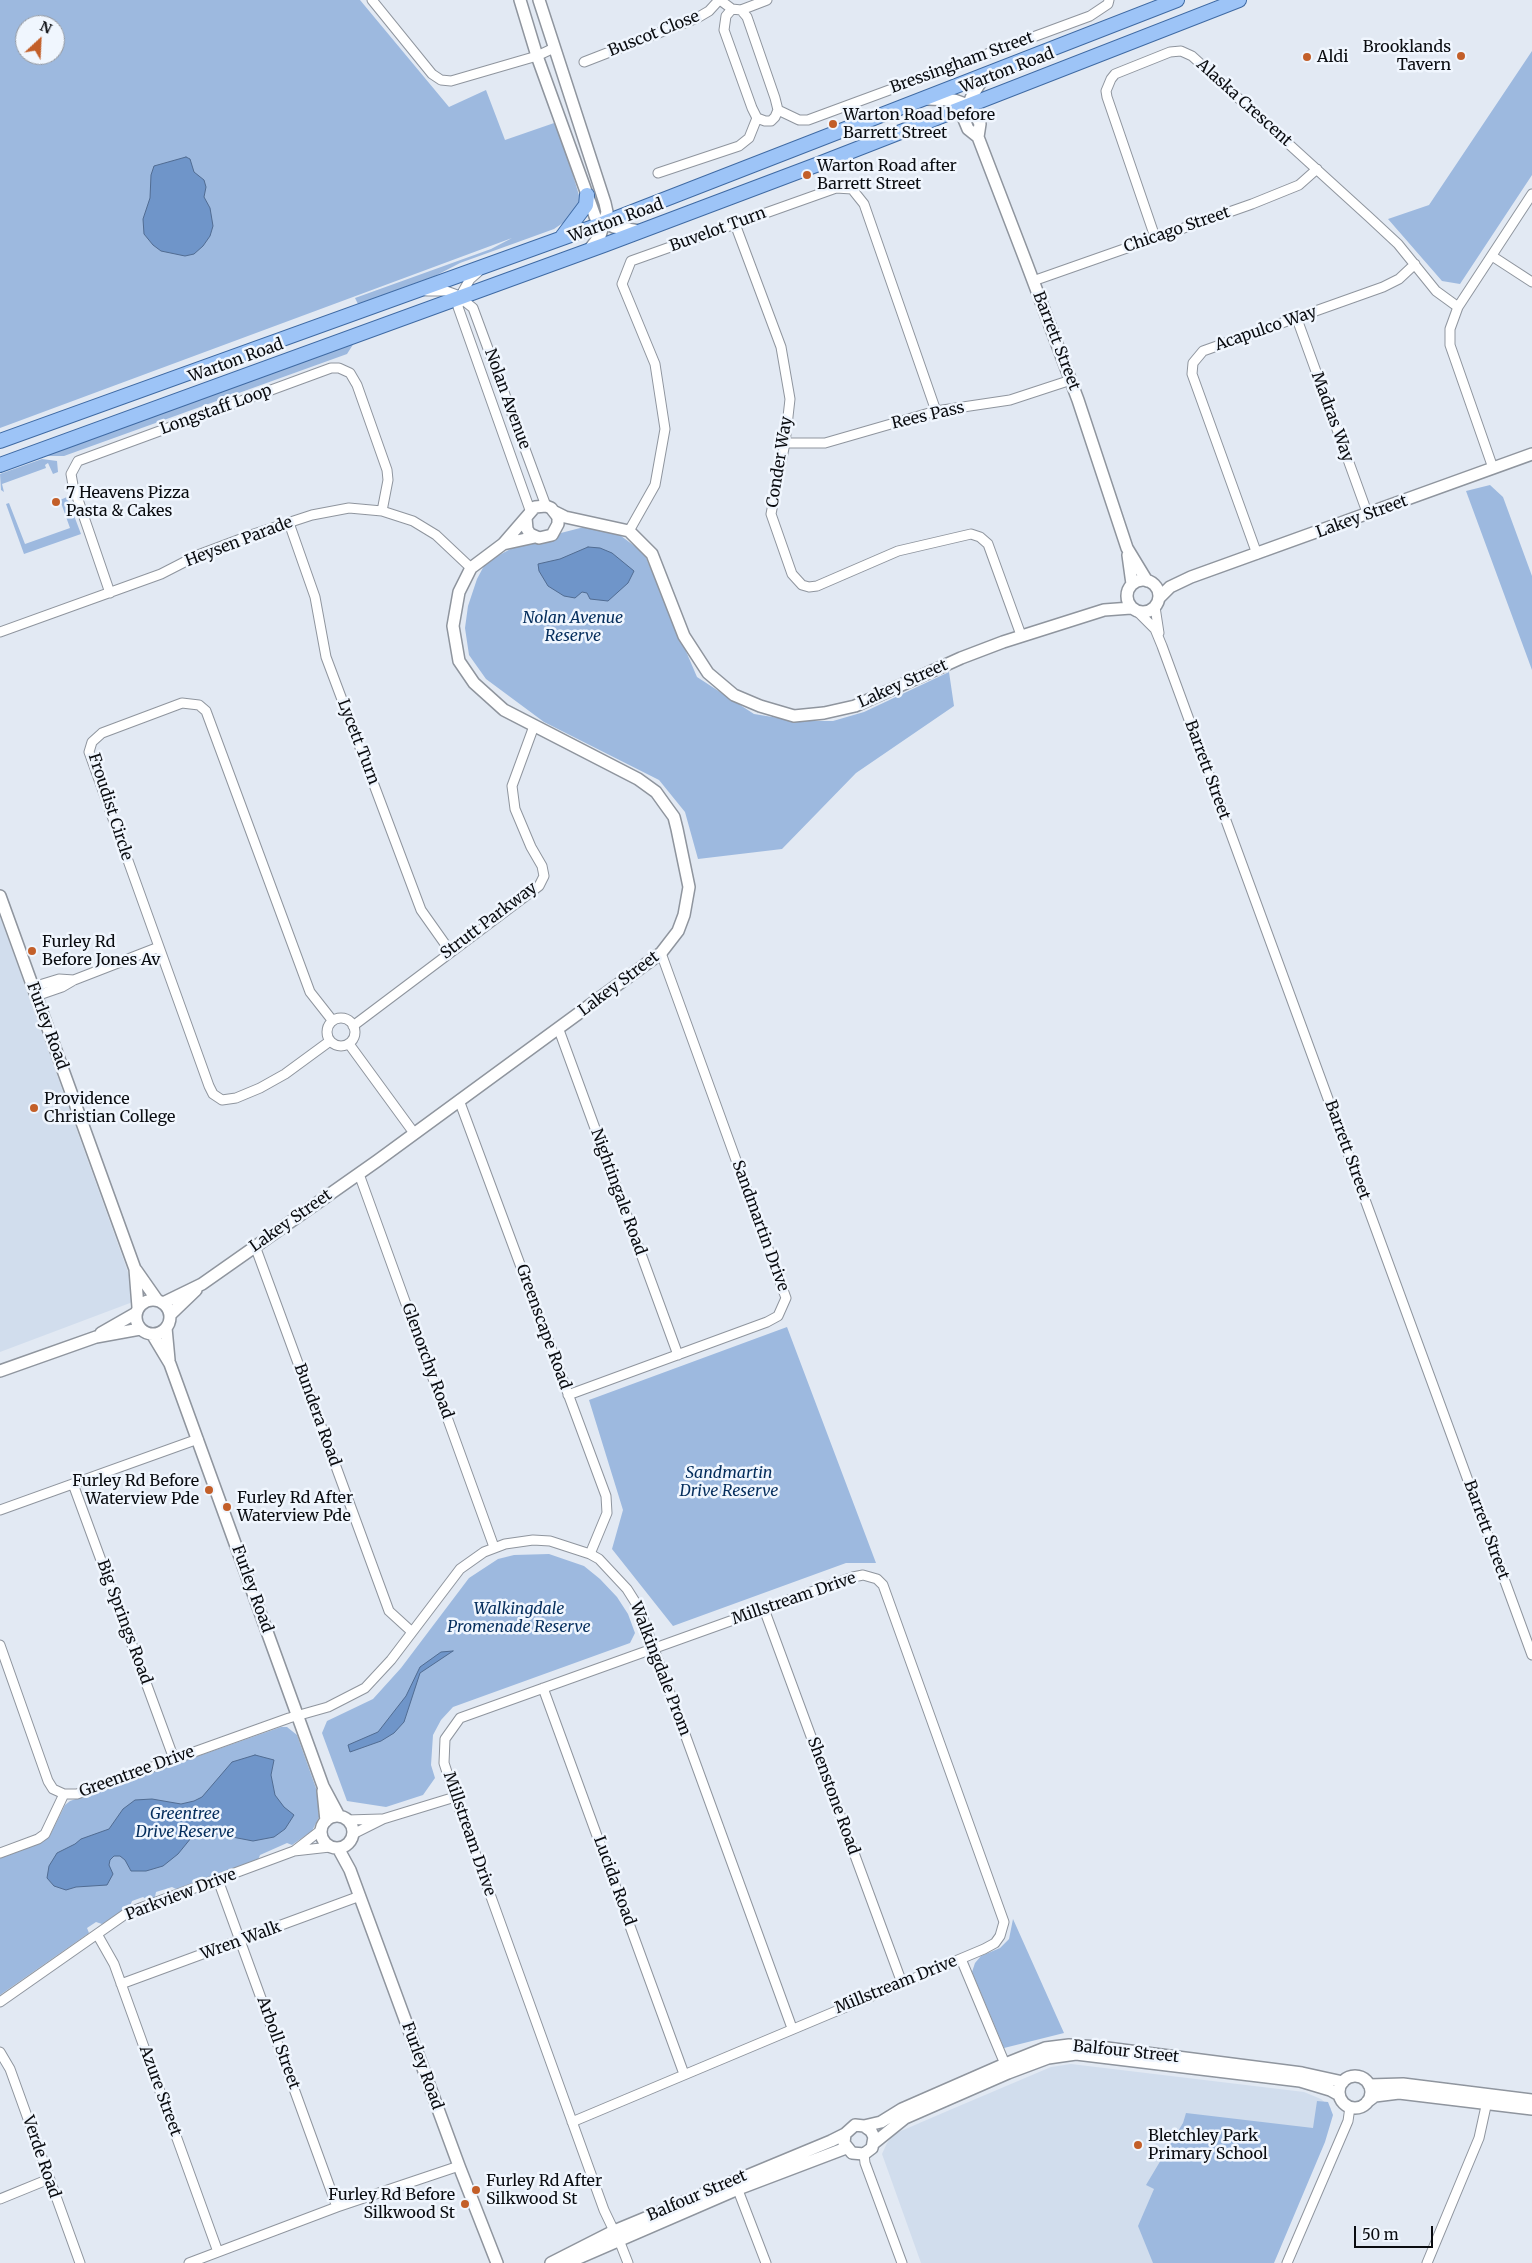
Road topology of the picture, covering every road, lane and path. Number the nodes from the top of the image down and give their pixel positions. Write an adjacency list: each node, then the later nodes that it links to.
1 (372, 0): 11 (street)
2 (520, 0): 11 (street)
3 (539, 0): 10 (street)
4 (720, 0): 9 (street); 12 (street, Buscot Close)
5 (767, 0): 9 (street)
6 (1109, 0): 16 (street, Bressingham Street)
7 (1177, 0): 13 (main road, Warton Road)
8 (1240, 0): 15 (main road, Warton Road)
9 (736, 10): 16 (street); 17 (street)
10 (554, 48): 11 (street); 22 (street)
11 (537, 56): 21 (street)
12 (584, 62)
13 (985, 75): 14 (main road, Warton Road); 15 (street, Barrett Street)
14 (922, 100): 15 (street); 22 (main road, Warton Road)
15 (968, 105): 24 (main road, Warton Road); 31 (street, Barrett Street)
16 (778, 110): 17 (street)
17 (757, 118): 19 (street)
18 (1317, 170): 26 (street, Chicago Street); 26 (street, Alaska Crescent); 29 (street, Alaska Crescent)
19 (658, 173)
20 (1532, 194): 28 (street)
21 (587, 195): 22 (street); 25 (main road)
22 (604, 223): 24 (street); 25 (main road, Warton Road); 27 (street)
23 (735, 224): 38 (street, Buvelot Turn); 40 (street, Conder Way); 50 (street, Buvelot Turn)
24 (640, 231): 27 (main road, Warton Road)
25 (562, 237): 30 (main road, Warton Road)
26 (1155, 237): 31 (street, Chicago Street)
27 (589, 250): 34 (main road, Warton Road)
28 (1492, 256): 32 (street); 35 (street)
29 (1415, 264): 35 (street, Alaska Crescent); 36 (street, Acapulco Way)
30 (485, 265): 33 (main road, Warton Road); 34 (street)
31 (1033, 280): 37 (street, Barrett Street)
32 (1532, 282)
33 (410, 292): 34 (street); 39 (main road, Warton Road)
34 (460, 297): 42 (main road, Warton Road); 44 (street, Nolan Avenue); 46 (street, Nolan Avenue)
35 (1458, 307): 43 (street)
36 (1297, 319): 47 (street, Madras Way); 55 (street, Acapulco Way)
37 (1071, 380): 38 (street, Rees Pass); 54 (street, Barrett Street)
38 (936, 411): 40 (street, Rees Pass)
39 (0, 441)
40 (785, 443): 65 (street, Conder Way)
41 (1532, 454): 43 (street, Lakey Street)
42 (0, 465)
43 (1493, 468): 47 (street, Lakey Street)
44 (550, 509): 46 (street); 48 (street); 51 (street)
45 (382, 511): 49 (street, Heysen Parade); 56 (street, Heysen Parade); 60 (street, Longstaff Loop)
46 (528, 514): 52 (street); 53 (street, Lakey Street)
47 (1368, 514): 55 (street, Lakey Street)
48 (582, 521): 50 (street); 51 (street, Lakey Street)
49 (289, 523): 60 (street, Heysen Parade); 70 (street, Lycett Turn)
50 (629, 531): 65 (street, Lakey Street)
51 (555, 532): 52 (street, Lakey Street)
52 (535, 537): 53 (street, Lakey Street)
53 (503, 544): 56 (street, Lakey Street)
54 (1127, 548): 58 (street, Barrett Street); 59 (street, Barrett Street)
55 (1257, 554): 57 (street, Lakey Street)
56 (471, 568): 67 (street, Lakey Street)
57 (1190, 577): 58 (street, Lakey Street); 61 (street, Lakey Street)
58 (1149, 581): 59 (street, Lakey Street); 61 (street)
59 (1129, 588): 62 (street, Lakey Street); 63 (street)
60 (110, 593): 64 (street, Heysen Parade)
61 (1157, 603): 63 (street, Lakey Street); 66 (street, Barrett Street)
62 (1104, 610): 63 (street, Lakey Street); 65 (street, Lakey Street)
63 (1134, 610): 66 (street, Barrett Street)
64 (0, 632)
65 (1021, 635)
66 (1162, 646): 104 (street, Barrett Street)
67 (534, 726): 70 (street, Strutt Parkway); 71 (street, Lakey Street)
68 (0, 896): 72 (street, Furley Road)
69 (159, 947): 72 (street); 73 (street, Froudist Circle); 76 (street, Froudist Circle)
70 (450, 951): 74 (street, Strutt Parkway)
71 (661, 953): 75 (street, Lakey Street); 91 (street, Sandmartin Drive)
72 (34, 991): 82 (street, Furley Road)
73 (332, 1020): 74 (street); 76 (street)
74 (353, 1026): 77 (street)
75 (558, 1030): 78 (street, Lakey Street); 91 (street, Nightingale Road)
76 (330, 1041): 77 (street)
77 (349, 1044): 79 (street)
78 (459, 1100): 79 (street, Lakey Street); 94 (street, Greenscape Road)
79 (414, 1133): 80 (street, Lakey Street)
80 (359, 1174): 81 (street, Lakey Street); 98 (street, Glenorchy Road)
81 (255, 1246): 83 (street, Lakey Street); 101 (street, Bundera Road)
82 (135, 1269): 84 (street, Furley Road); 85 (street, Furley Road)
83 (202, 1284): 84 (street, Lakey Street); 86 (street, Lakey Street)
84 (160, 1301): 85 (street, Lakey Street); 86 (street)
85 (137, 1310): 88 (street); 90 (street, Lakey Street)
86 (170, 1315): 87 (street, Lakey Street)
87 (166, 1328): 89 (street); 92 (street, Furley Road)
88 (140, 1329): 89 (street); 90 (street, Lakey Street)
89 (152, 1334): 92 (street, Furley Road)
90 (96, 1337): 93 (street, Lakey Street)
91 (678, 1354): 94 (street, Sandmartin Drive)
92 (170, 1364): 95 (street, Furley Road)
93 (0, 1371)
94 (568, 1394): 99 (street, Greenscape Road)
95 (198, 1439): 96 (street); 106 (street, Furley Road)
96 (73, 1484): 97 (street); 107 (street, Big Springs Road)
97 (0, 1510)
98 (494, 1548): 99 (street, Walkingdale Prom); 101 (street, Walkingdale Prom)
99 (590, 1554): 103 (street, Walkingdale Prom)
100 (764, 1609): 103 (street, Millstream Drive); 123 (street, Millstream Drive); 124 (street, Shenstone Road)
101 (412, 1632): 106 (street, Walkingdale Prom)
102 (0, 1645): 109 (street)
103 (654, 1648): 105 (street, Millstream Drive); 127 (street, Walkingdale Prom)
104 (1532, 1655)
105 (543, 1688): 110 (street, Millstream Drive); 130 (street, Lucida Road)
106 (298, 1715): 107 (street, Greentree Drive); 108 (street, Furley Road)
107 (174, 1759): 109 (street, Greentree Drive)
108 (323, 1786): 111 (street, Furley Road); 113 (street, Furley Road)
109 (64, 1794): 117 (street, Greentree Drive)
110 (454, 1797): 112 (street); 139 (street, Millstream Drive)
111 (343, 1818): 112 (street); 113 (street); 114 (street, Furley Road)
112 (383, 1819): 114 (street)
113 (324, 1825): 115 (street, Furley Road); 116 (street, Parkview Drive)
114 (352, 1838): 115 (street); 118 (street, Furley Road)
115 (334, 1848): 116 (street, Parkview Drive); 118 (street, Furley Road)
116 (294, 1851): 119 (street, Parkview Drive)
117 (0, 1853)
118 (350, 1870): 120 (street, Furley Road)
119 (218, 1880): 121 (street, Parkview Drive); 122 (street, Arboll Street)
120 (360, 1896): 122 (street, Wren Walk); 145 (street, Furley Road)
121 (97, 1934): 125 (street, Azure Street); 126 (street, Parkview Drive)
122 (240, 1941): 125 (street, Wren Walk); 149 (street, Arboll Street)
123 (960, 1959): 124 (street, Millstream Drive); 129 (street)
124 (902, 1983): 127 (street, Millstream Drive)
125 (122, 1984): 151 (street, Azure Street)
126 (0, 2002)
127 (792, 2028): 130 (street, Millstream Drive)
128 (0, 2052): 146 (street, Verde Road)
129 (1005, 2064): 131 (street, Balfour Street); 140 (street, Balfour Street)
130 (684, 2074): 139 (street, Millstream Drive)
131 (1343, 2082): 132 (street, Balfour Street); 133 (street)
132 (1368, 2084): 134 (street, Balfour Street); 136 (street)
133 (1339, 2095): 137 (street, Balfour Street); 142 (street, Balfour Street)
134 (1488, 2099): 135 (street, Balfour Street); 136 (street, Balfour Street); 138 (street, Balfour Street); 161 (street)
135 (1532, 2100)
136 (1367, 2102): 137 (street, Balfour Street)
137 (1350, 2107): 160 (street)
138 (1532, 2109)
139 (572, 2122): 150 (street, Millstream Drive)
140 (864, 2126): 141 (street, Balfour Street); 142 (street)
141 (845, 2134): 143 (street); 147 (street, Balfour Street)
142 (874, 2143): 144 (street, Balfour Street)
143 (846, 2148): 144 (street); 147 (street, Balfour Street)
144 (864, 2154): 159 (street)
145 (459, 2166): 149 (street); 152 (street, Furley Road)
146 (49, 2180): 148 (street); 153 (street, Verde Road)
147 (736, 2184): 150 (street, Balfour Street); 158 (street)
148 (0, 2199)
149 (337, 2207): 151 (street)
150 (617, 2236): 155 (street, Balfour Street); 156 (street, Balfour Street); 157 (street, Millstream Drive)
151 (218, 2252): 154 (street)
152 (497, 2262)
153 (80, 2263)
154 (189, 2263)
155 (551, 2263)
156 (567, 2263)
157 (628, 2263)
158 (766, 2263)
159 (902, 2263)
160 (1287, 2263)
161 (1428, 2263)

